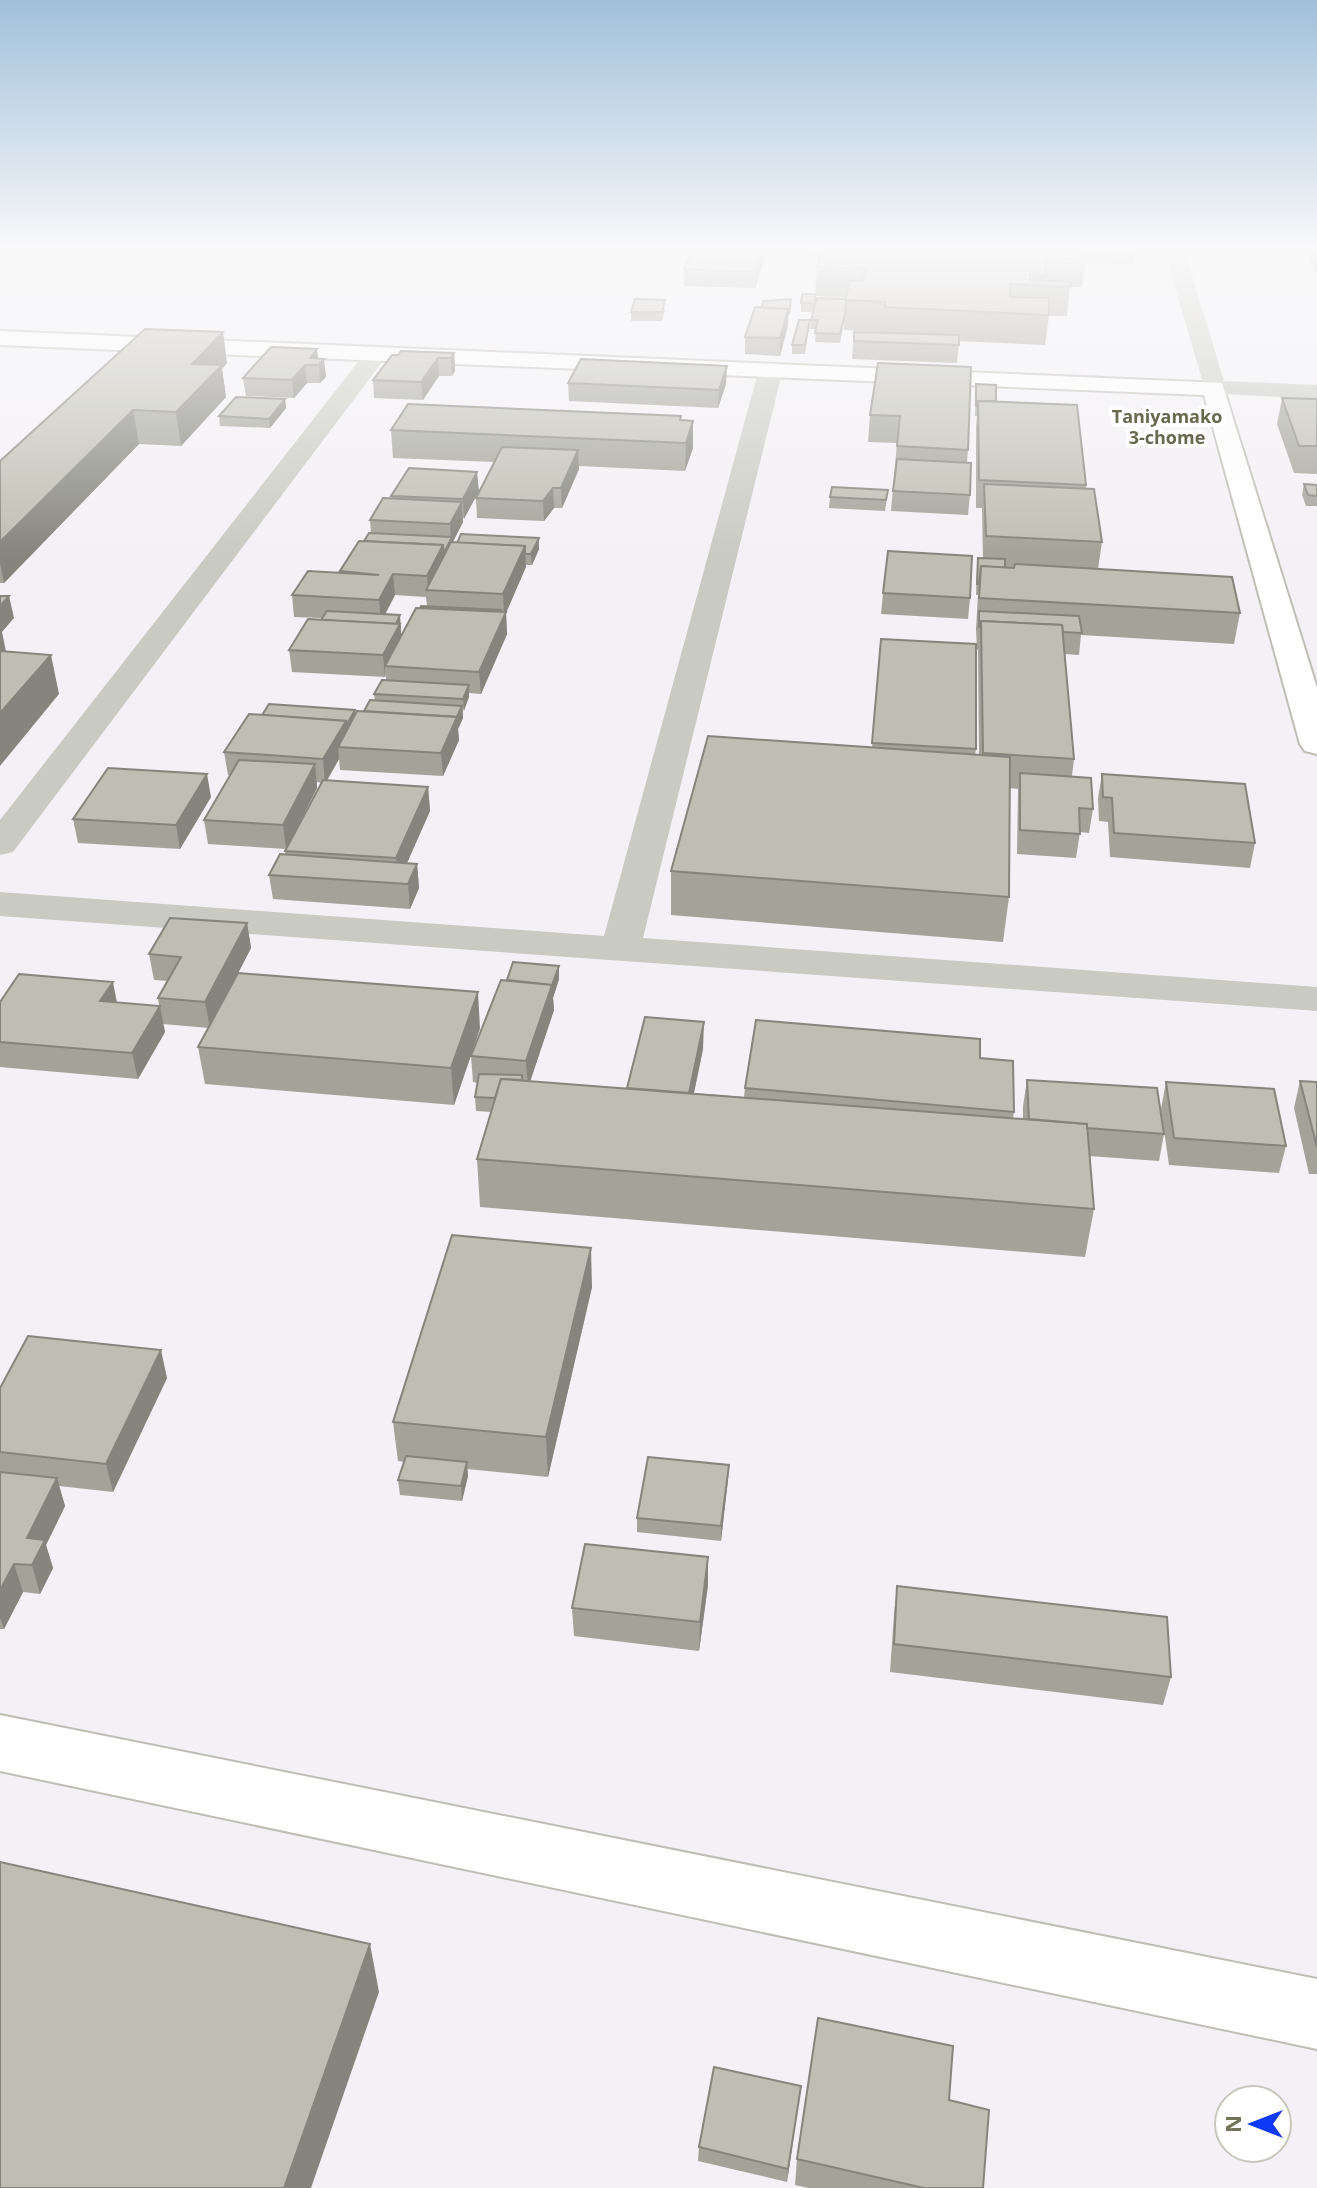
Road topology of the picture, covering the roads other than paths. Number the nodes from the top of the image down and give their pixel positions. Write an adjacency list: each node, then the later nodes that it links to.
1 (329, 351): 3 (street)
2 (1203, 351): 5 (street)
3 (377, 353): 4 (street); 8 (street)
4 (771, 369): 5 (street); 10 (street)
5 (1214, 388): 6 (street); 7 (street)
6 (1317, 392)
7 (1317, 744)
8 (0, 844)
9 (0, 904): 10 (street)
10 (620, 949): 11 (street)
11 (1317, 999)
12 (0, 1743): 13 (street)
13 (1317, 2014)

